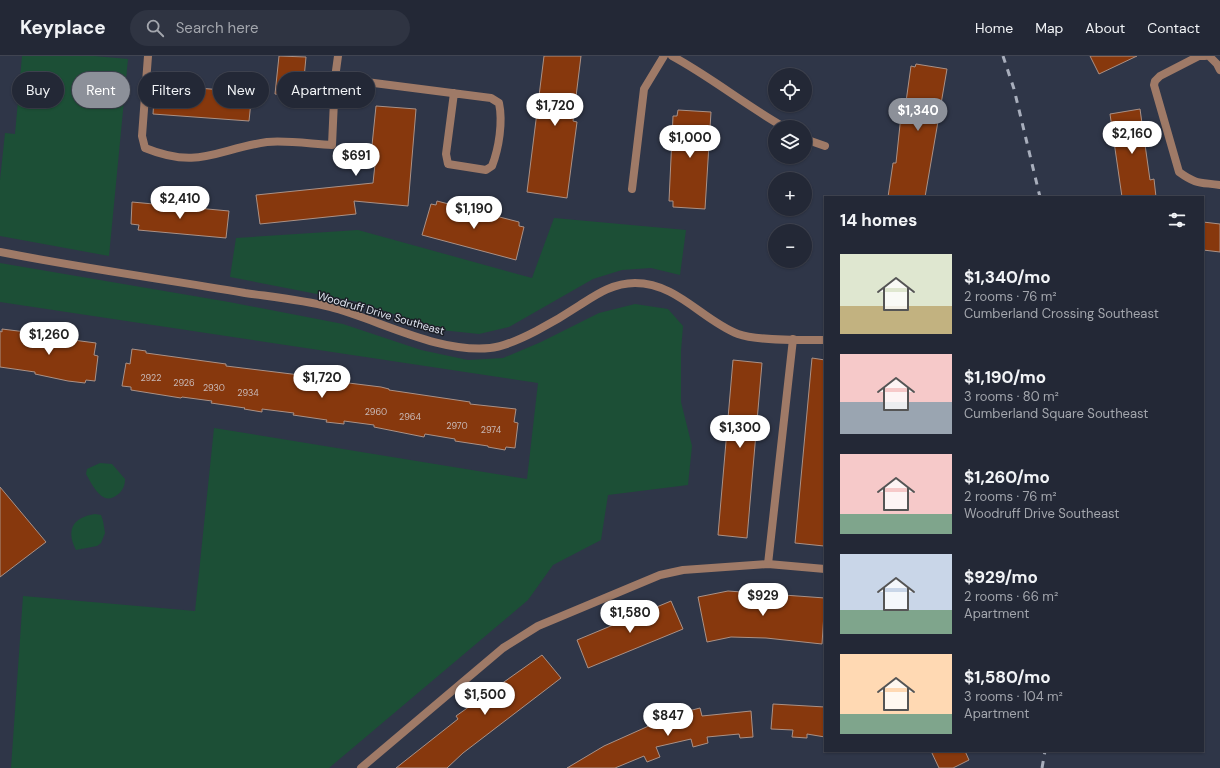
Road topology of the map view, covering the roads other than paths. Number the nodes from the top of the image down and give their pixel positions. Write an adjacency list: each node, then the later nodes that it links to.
1 (148, 56): 11 (street)
2 (338, 56): 8 (street)
3 (664, 56): 16 (street)
4 (672, 56): 12 (street)
5 (1205, 56): 15 (street)
6 (1209, 56): 7 (street)
7 (1220, 70)
8 (336, 72)
9 (375, 83): 10 (street)
10 (454, 93): 10 (street)
11 (334, 108)
12 (772, 120)
13 (812, 141): 14 (street)
14 (825, 146)
15 (1220, 185)
16 (632, 189)
17 (0, 252): 18 (street, Woodruff Drive Southeast)
18 (793, 339): 19 (street, Woodruff Drive Southeast); 20 (street)
19 (824, 340)
20 (768, 564): 21 (street); 22 (street)
21 (824, 569)
22 (361, 768)

